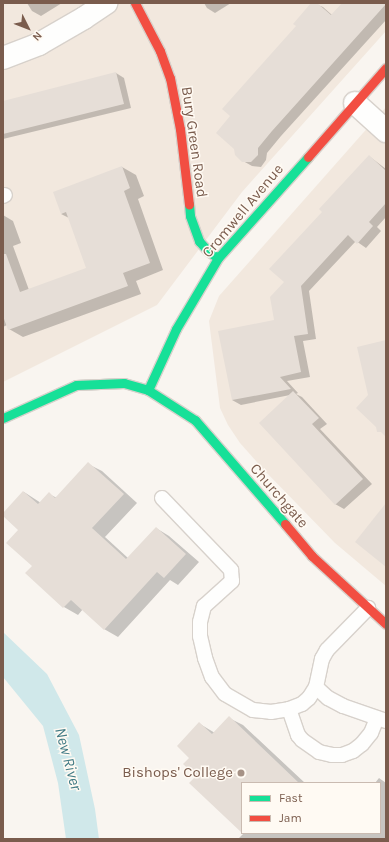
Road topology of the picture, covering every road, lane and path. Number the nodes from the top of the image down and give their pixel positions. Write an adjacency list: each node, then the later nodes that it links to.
1 (106, 3): 3 (street)
2 (135, 3): 7 (street, Bury Green Road)
3 (3, 58)
4 (386, 68): 5 (street, Cromwell Avenue)
5 (355, 103): 6 (street); 7 (street, Cromwell Avenue)
6 (386, 131)
7 (218, 258): 8 (street, Cromwell Avenue)
8 (148, 390): 9 (street, Churchgate); 11 (street, Churchgate)
9 (3, 418)
10 (162, 498): 14 (lane)
11 (368, 608): 12 (street, Churchgate); 13 (lane)
12 (386, 624)
13 (316, 687): 14 (lane); 15 (lane)
14 (289, 709): 15 (lane)
15 (381, 719)

